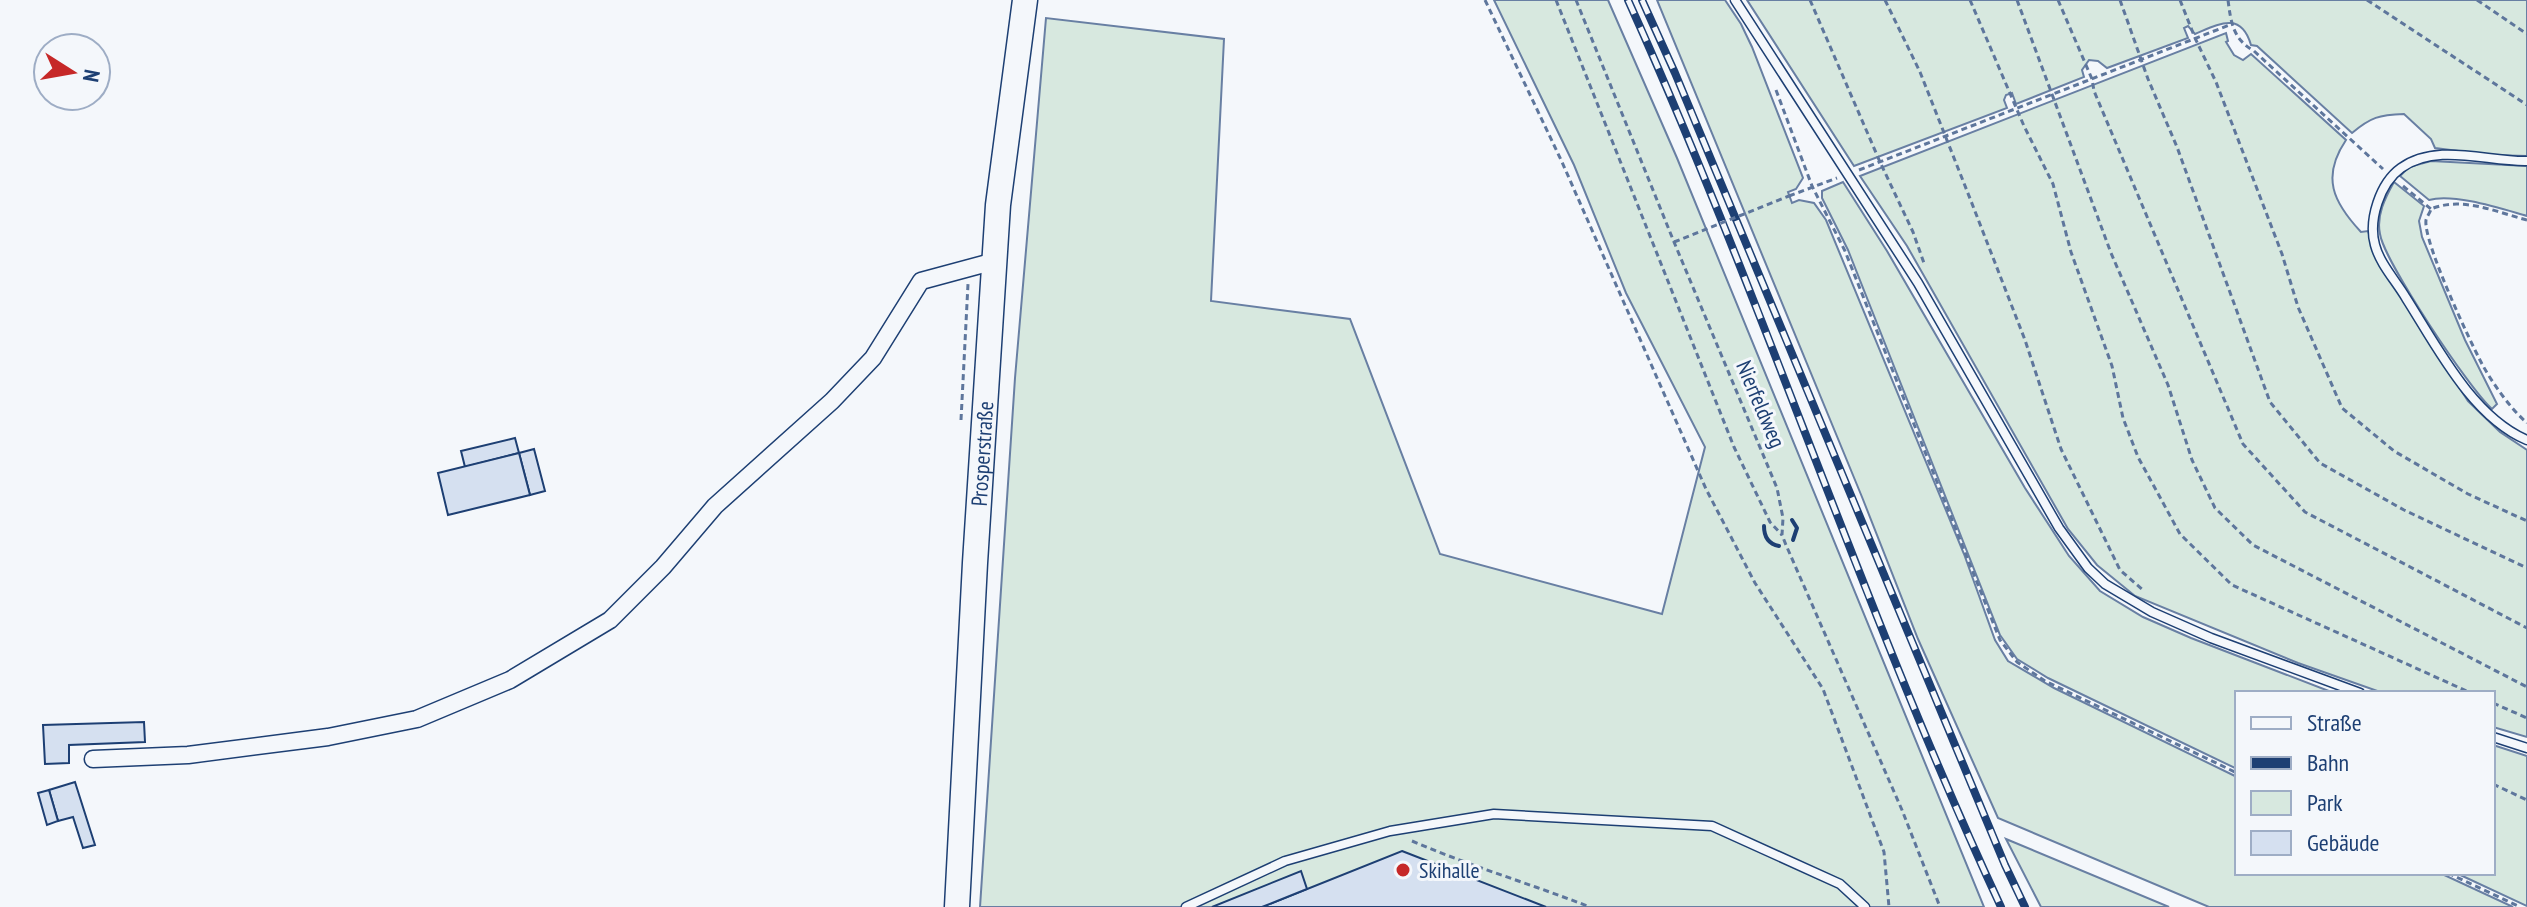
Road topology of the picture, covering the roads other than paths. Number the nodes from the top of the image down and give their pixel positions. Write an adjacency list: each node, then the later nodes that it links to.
1 (1025, 0): 4 (main road, Prosperstraße)
2 (1735, 0): 6 (lane)
3 (2527, 161): 5 (lane)
4 (995, 261): 9 (street); 10 (main road, Prosperstraße)
5 (2527, 440)
6 (2355, 691)
7 (2495, 738): 8 (lane)
8 (2527, 748)
9 (93, 759)
10 (957, 907)
11 (1186, 907): 12 (lane)
12 (1865, 907)

